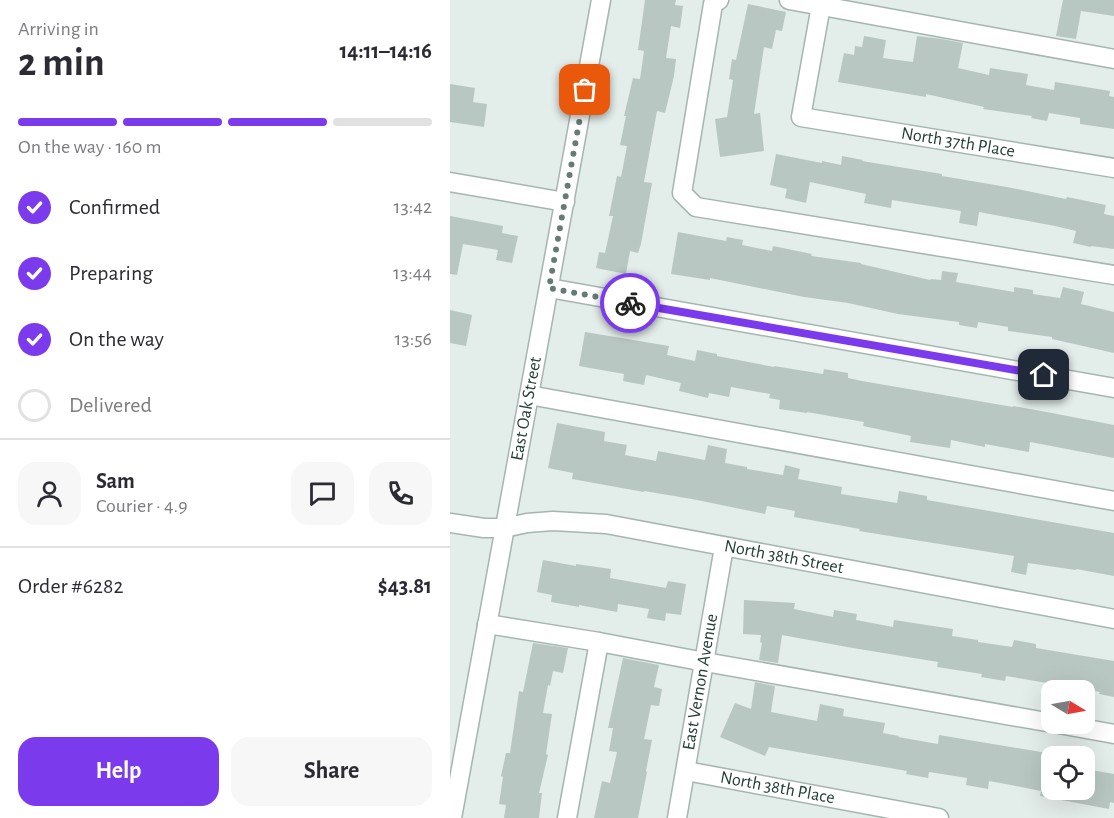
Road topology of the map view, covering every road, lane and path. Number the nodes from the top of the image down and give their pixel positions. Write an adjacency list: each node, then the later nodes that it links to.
1 (601, 0): 8 (street, East Oak Street)
2 (719, 0): 9 (street)
3 (789, 0): 4 (street)
4 (822, 3): 5 (street); 6 (street, North 37th Place)
5 (1114, 59)
6 (1114, 168)
7 (450, 182): 8 (street)
8 (565, 202): 10 (street, East Oak Street)
9 (1114, 276)
10 (549, 288): 11 (street); 12 (street, East Oak Street)
11 (1114, 388)
12 (529, 395): 13 (street); 15 (street, East Oak Street)
13 (1114, 501)
14 (450, 523): 15 (street, North 38th Street)
15 (504, 528): 16 (street, North 38th Street); 18 (street, East Oak Street)
16 (724, 547): 17 (street, North 38th Street); 20 (street, East Vernon Avenue)
17 (1114, 619)
18 (487, 624): 19 (street); 25 (street, East Oak Street)
19 (599, 642): 20 (street); 26 (street)
20 (705, 662): 21 (street); 24 (street, East Vernon Avenue)
21 (1041, 721)
22 (1095, 731): 23 (street)
23 (1114, 734)
24 (686, 771): 27 (street, East Vernon Avenue); 28 (street, North 38th Place)
25 (452, 818)
26 (567, 818)
27 (677, 818)
28 (939, 818)

